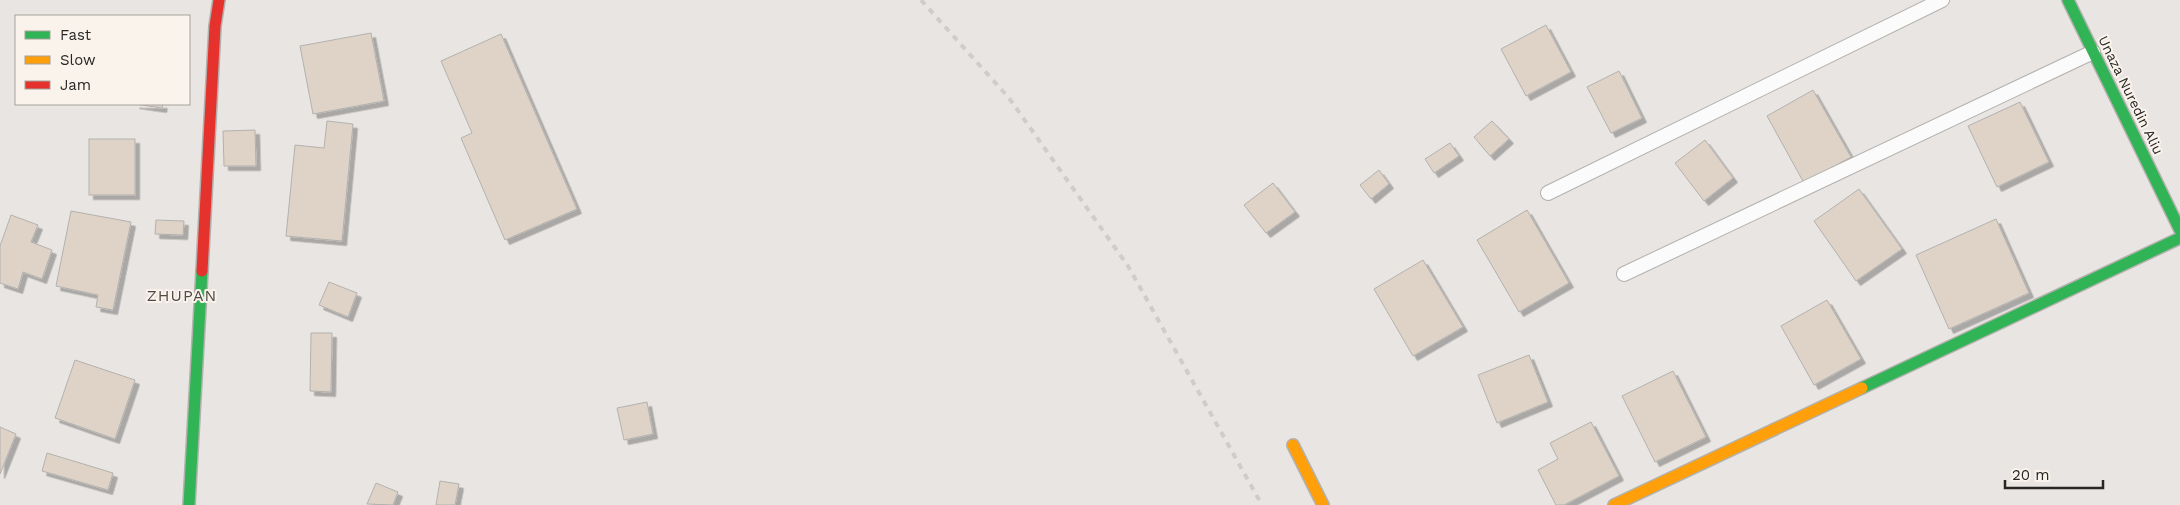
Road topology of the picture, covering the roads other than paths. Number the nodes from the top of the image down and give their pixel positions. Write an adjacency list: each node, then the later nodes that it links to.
1 (219, 0): 10 (street)
2 (1942, 0): 5 (lane)
3 (2068, 0): 4 (street, Unaza Nuredin Aliu)
4 (2093, 52): 6 (street, Unaza Nuredin Aliu); 8 (lane)
5 (1548, 193)
6 (2180, 230)
7 (2180, 238): 12 (street)
8 (1624, 274)
9 (1293, 445): 11 (street)
10 (188, 505)
11 (1323, 505)
12 (1614, 505)

